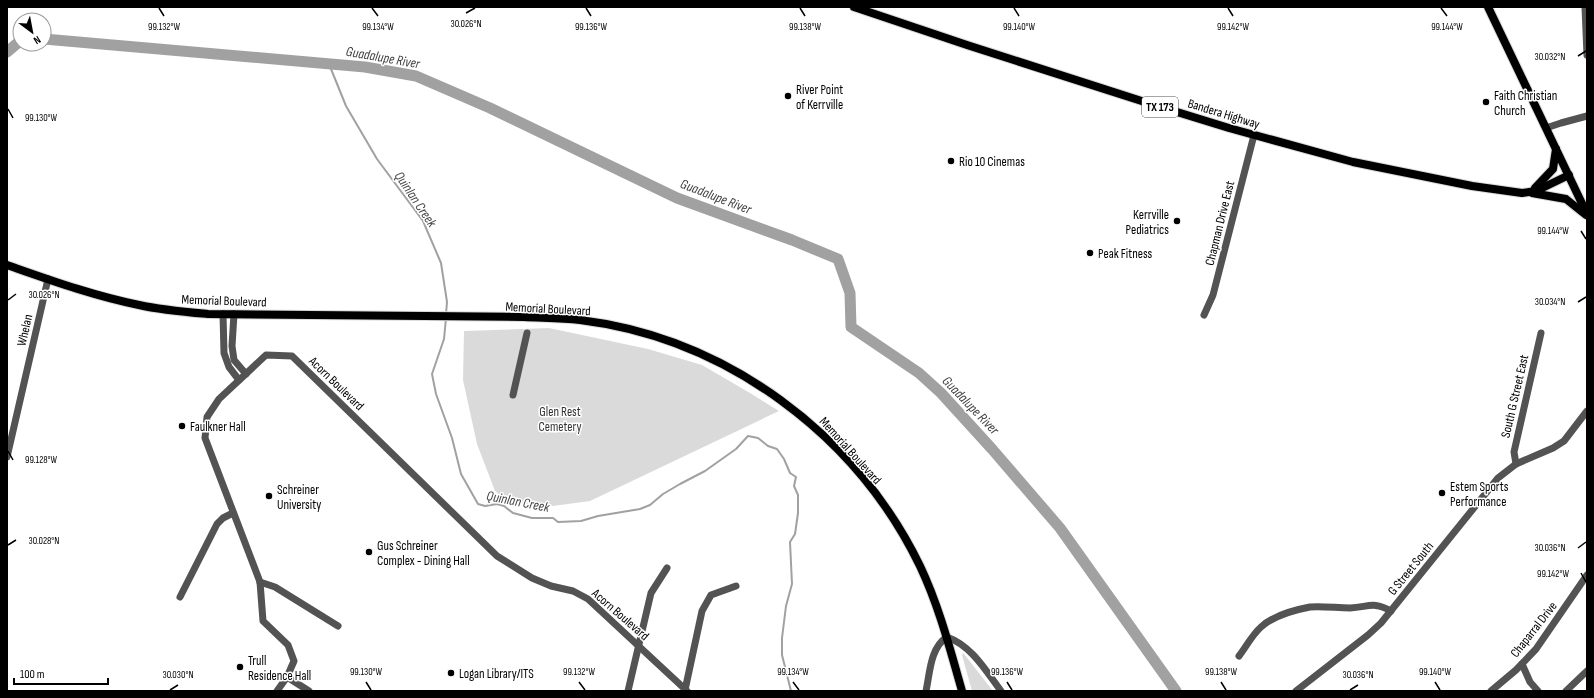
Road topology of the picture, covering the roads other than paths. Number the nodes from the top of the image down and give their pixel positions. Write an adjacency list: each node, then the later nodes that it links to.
1 (854, 7): 7 (main road, Bandera Highway / TX 173)
2 (1488, 7): 6 (main road)
3 (1585, 7): 4 (street)
4 (1587, 55)
5 (1587, 116): 6 (street)
6 (1546, 128): 8 (main road)
7 (1254, 135): 10 (main road, Bandera Highway / TX 173); 16 (street, Chapman Drive East)
8 (1556, 149): 9 (main road); 10 (main road)
9 (1569, 175): 10 (main road, Bandera Highway / TX 173); 11 (main road)
10 (1529, 192): 11 (main road)
11 (1587, 215)
12 (7, 265): 13 (main road, Memorial Boulevard)
13 (48, 280): 14 (main road, Memorial Boulevard); 23 (street, Whelan)
14 (223, 314): 15 (main road, Memorial Boulevard); 20 (street)
15 (234, 314): 19 (street); 33 (main road, Memorial Boulevard)
16 (1204, 315)
17 (526, 333): 21 (street)
18 (1541, 333): 24 (street, South G Street East)
19 (246, 374): 20 (street, Acorn Boulevard); 34 (street, Acorn Boulevard)
20 (239, 380): 25 (street, Acorn Boulevard)
21 (513, 395)
22 (1587, 411): 24 (street, G Street South)
23 (7, 457)
24 (1516, 464): 31 (street, G Street South)
25 (233, 513): 28 (street, Acorn Boulevard); 30 (street)
26 (667, 568): 34 (street)
27 (1587, 575): 36 (street, Chaparral Drive)
28 (260, 582): 32 (street); 38 (street, Acorn Boulevard)
29 (736, 586): 39 (street)
30 (180, 597)
31 (1391, 611): 35 (street); 46 (street, G Street South)
32 (338, 626)
33 (947, 637): 43 (street); 44 (main road, Memorial Boulevard); 45 (street)
34 (639, 645): 39 (street, Acorn Boulevard); 42 (street)
35 (1239, 656)
36 (1522, 664): 47 (street, Chaparral Drive); 48 (street)
37 (1587, 671): 49 (street)
38 (287, 677): 40 (street, Acorn Boulevard); 41 (street)
39 (686, 690)
40 (277, 691)
41 (309, 691)
42 (628, 691)
43 (926, 691)
44 (962, 691)
45 (1001, 691)
46 (1296, 691)
47 (1491, 691)
48 (1538, 691)
49 (1566, 691)

